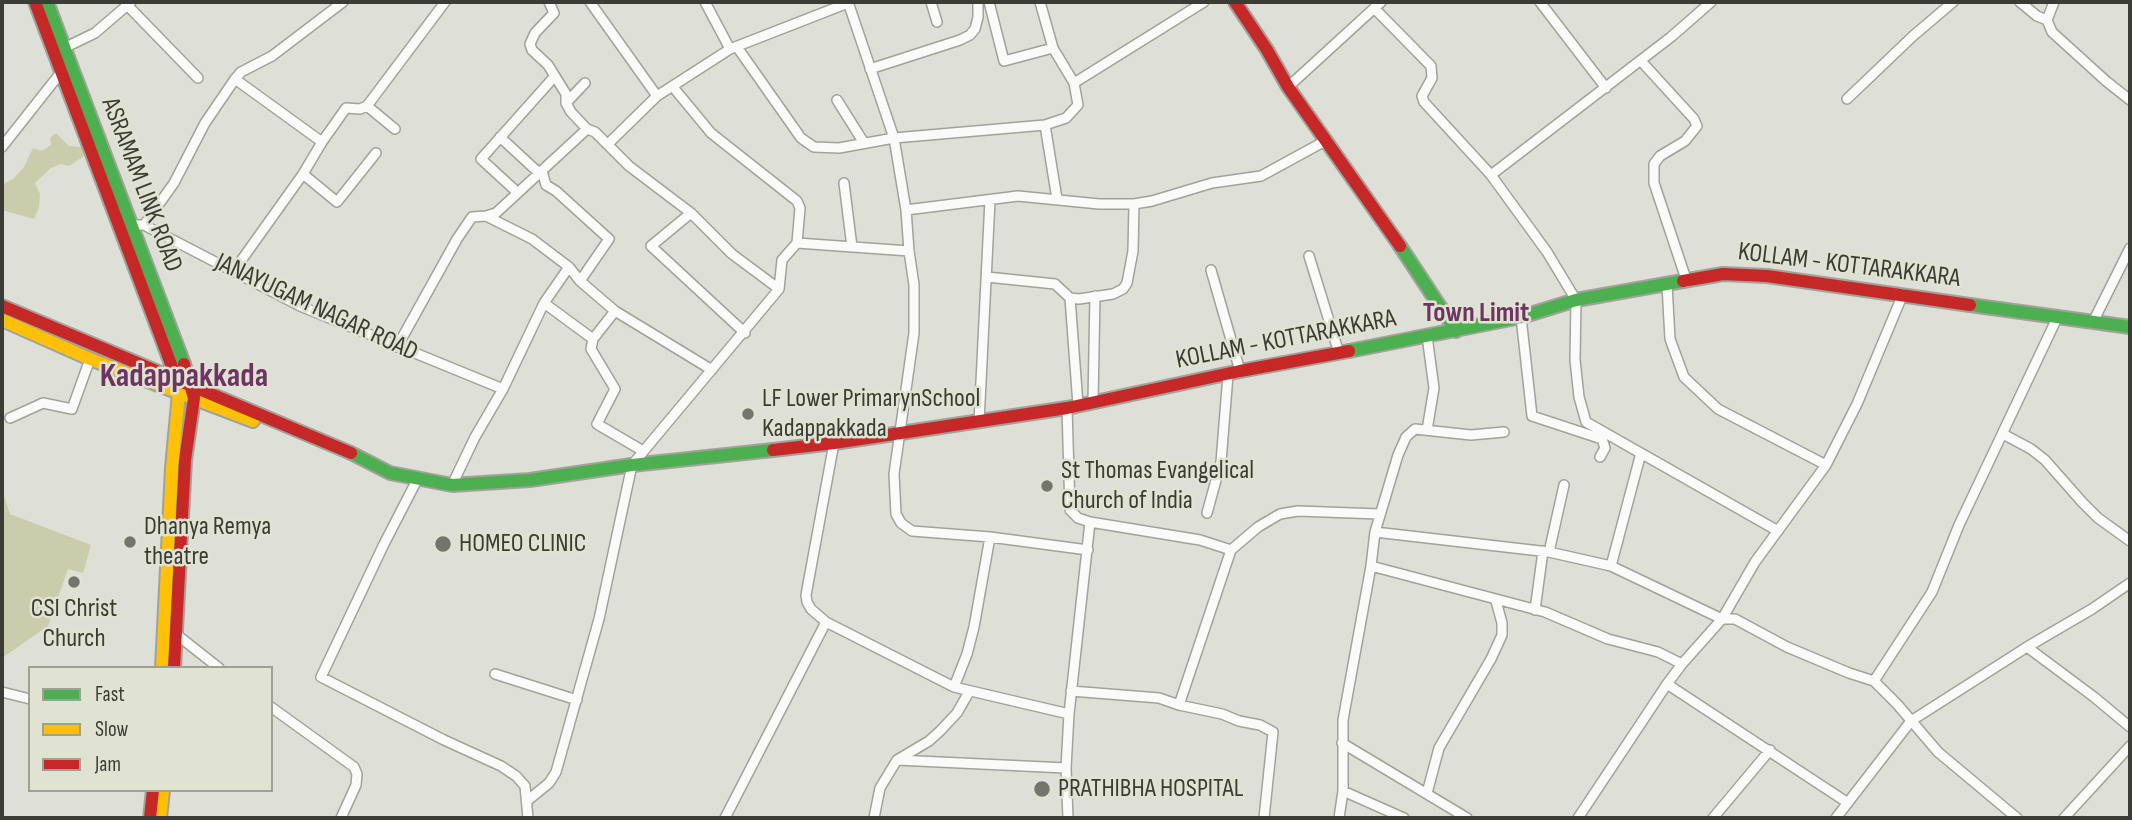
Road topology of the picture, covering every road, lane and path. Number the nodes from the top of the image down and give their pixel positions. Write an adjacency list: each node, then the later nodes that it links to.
1 (34, 2): 28 (main road, ASRAMAM LINK ROAD)
2 (47, 2): 24 (main road, ASRAMAM LINK ROAD)
3 (342, 2): 32 (street)
4 (445, 2): 43 (street)
5 (549, 2): 30 (street)
6 (591, 2): 38 (street)
7 (705, 2): 25 (street)
8 (848, 2): 25 (street); 29 (street)
9 (931, 2): 23 (street)
10 (978, 2): 29 (street)
11 (989, 2): 26 (street)
12 (1040, 2): 26 (street)
13 (1204, 2): 34 (street)
14 (1236, 2): 36 (main road)
15 (1540, 2): 37 (street)
16 (1711, 2): 27 (street)
17 (1953, 2): 39 (street)
18 (2020, 2): 22 (street)
19 (2054, 2): 22 (street)
20 (130, 4): 24 (street); 31 (street)
21 (1377, 5): 36 (street); 57 (street)
22 (2047, 20): 41 (street)
23 (937, 22)
24 (64, 48): 28 (main road, ASRAMAM LINK ROAD)
25 (733, 48): 35 (street); 51 (street)
26 (1053, 48): 34 (street)
27 (1641, 61): 37 (street); 77 (street)
28 (67, 66): 53 (street); 66 (main road, ASRAMAM LINK ROAD); 101 (main road, ASRAMAM LINK ROAD)
29 (870, 69): 48 (street)
30 (555, 76): 42 (street); 47 (street)
31 (198, 78)
32 (235, 79): 50 (street); 66 (street)
33 (585, 83): 42 (street)
34 (1074, 83): 44 (street)
35 (673, 87): 38 (street); 67 (street)
36 (1287, 87): 49 (main road)
37 (1606, 88): 57 (street)
38 (657, 96): 52 (street)
39 (1847, 99)
40 (837, 100): 51 (street)
41 (2130, 100)
42 (566, 103): 46 (street)
43 (367, 106): 45 (street); 50 (street)
44 (1045, 125): 48 (street); 60 (street)
45 (395, 129)
46 (587, 129): 52 (street); 55 (street)
47 (500, 137): 55 (street); 59 (street)
48 (894, 138): 51 (street); 63 (street)
49 (1327, 140): 62 (street); 92 (main road)
50 (322, 142): 56 (street)
51 (864, 143)
52 (608, 144): 64 (street)
53 (2, 147)
54 (376, 153): 56 (street)
55 (540, 172): 59 (street); 76 (street)
56 (303, 174): 74 (street)
57 (1491, 175): 83 (street)
58 (844, 183): 68 (street)
59 (518, 193): 65 (street)
60 (1057, 199): 61 (street); 62 (street)
61 (990, 200): 63 (street); 75 (street)
62 (1134, 204): 81 (street)
63 (906, 210): 70 (street)
64 (691, 213): 79 (street); 93 (street)
65 (486, 216): 72 (street); 96 (street)
66 (138, 225): 74 (street, JANAYUGAM NAGAR ROAD); 103 (main road, ASRAMAM LINK ROAD)
67 (797, 243): 68 (street); 79 (street)
68 (852, 247): 70 (street)
69 (2130, 248): 90 (street)
70 (909, 251): 111 (street)
71 (1309, 256): 97 (street)
72 (569, 267): 76 (street); 84 (street)
73 (1211, 270): 100 (street)
74 (233, 272): 96 (street, JANAYUGAM NAGAR ROAD)
75 (987, 277): 82 (street); 108 (street)
76 (580, 281): 86 (street)
77 (1687, 282): 78 (main road, KOLLAM - KOTTARAKKARA); 80 (main road, KOLLAM - KOTTARAKKARA)
78 (1667, 285): 83 (main road, KOLLAM - KOTTARAKKARA); 117 (street)
79 (779, 289): 93 (street)
80 (1903, 294): 88 (main road, KOLLAM - KOTTARAKKARA); 117 (street)
81 (1095, 296): 82 (street); 105 (street)
82 (1070, 298): 106 (street)
83 (1576, 300): 87 (main road, KOLLAM - KOTTARAKKARA); 115 (street)
84 (544, 303): 95 (street); 102 (street)
85 (2, 306): 101 (main road)
86 (615, 311): 95 (street); 99 (street)
87 (1521, 317): 92 (main road, KOLLAM - KOTTARAKKARA); 116 (street)
88 (2058, 317): 90 (main road, KOLLAM - KOTTARAKKARA); 112 (street)
89 (2, 320): 98 (main road)
90 (2094, 320): 91 (main road, KOLLAM - KOTTARAKKARA)
91 (2130, 327)
92 (1456, 331): 94 (main road, KOLLAM - KOTTARAKKARA)
93 (745, 333): 99 (street)
94 (1427, 336): 97 (main road, KOLLAM - KOTTARAKKARA); 109 (street)
95 (593, 339): 114 (street)
96 (397, 347): 102 (street, JANAYUGAM NAGAR ROAD)
97 (1339, 353): 100 (main road, KOLLAM - KOTTARAKKARA)
98 (90, 359): 104 (main road); 107 (street)
99 (712, 370): 114 (street)
100 (1234, 373): 105 (main road, KOLLAM - KOTTARAKKARA); 122 (street)
101 (177, 378): 103 (main road); 104 (main road, ASRAMAM LINK ROAD)
102 (503, 389): 120 (street)
103 (193, 392): 104 (main road); 119 (main road, KOLLAM - KOTTARAKKARA); 139 (main road)
104 (179, 393): 142 (main road, ASRAMAM LINK ROAD)
105 (1093, 401): 106 (main road, KOLLAM - KOTTARAKKARA)
106 (1072, 407): 108 (main road, KOLLAM - KOTTARAKKARA); 124 (street)
107 (10, 418)
108 (979, 422): 111 (main road, KOLLAM - KOTTARAKKARA)
109 (1427, 430): 110 (street); 123 (street)
110 (1504, 432)
111 (902, 434): 113 (main road, KOLLAM - KOTTARAKKARA); 127 (street)
112 (2003, 434): 128 (street); 146 (street)
113 (834, 443): 118 (main road, KOLLAM - KOTTARAKKARA); 138 (street)
114 (643, 451): 118 (street)
115 (1641, 453): 125 (street); 133 (street)
116 (1600, 457)
117 (1826, 465): 125 (street)
118 (632, 466): 120 (main road, KOLLAM - KOTTARAKKARA); 153 (street)
119 (417, 480): 120 (main road, KOLLAM - KOTTARAKKARA); 168 (street)
120 (452, 485)
121 (1564, 485): 131 (street)
122 (1207, 513)
123 (1379, 514): 126 (street); 130 (street)
124 (1090, 522): 129 (street); 130 (street)
125 (1778, 531): 137 (street)
126 (1375, 532): 131 (street); 132 (street)
127 (990, 537): 129 (street); 148 (street)
128 (2130, 541)
129 (1088, 550): 149 (street)
130 (1231, 550): 154 (street)
131 (1546, 552): 133 (street); 136 (street)
132 (1371, 566): 135 (street); 159 (street)
133 (1611, 566): 137 (street)
134 (2130, 583): 140 (street)
135 (1496, 601): 136 (street); 167 (street)
136 (1535, 610): 141 (street)
137 (1722, 619): 141 (street); 146 (street)
138 (826, 622): 148 (street); 174 (street)
139 (176, 634): 143 (main road); 144 (street)
140 (2027, 647): 157 (street); 158 (street)
141 (1682, 664): 147 (street)
142 (162, 666)
143 (174, 666)
144 (216, 666)
145 (495, 674): 153 (street)
146 (1874, 681): 157 (street)
147 (1667, 684): 161 (street); 181 (street)
148 (954, 687): 151 (street)
149 (1071, 691): 154 (street); 156 (street)
150 (2, 692): 152 (street)
151 (970, 692): 156 (street); 162 (street)
152 (28, 698)
153 (577, 700): 168 (street)
154 (1179, 705): 177 (street)
155 (273, 708): 172 (street)
156 (1069, 714): 163 (street)
157 (1911, 720): 169 (street); 184 (street)
158 (2130, 727)
159 (1342, 743): 166 (street); 167 (street)
160 (2130, 746): 185 (street)
161 (1770, 750): 169 (street); 182 (street)
162 (897, 760): 163 (street); 175 (street)
163 (1066, 768): 176 (street)
164 (153, 792): 170 (main road)
165 (163, 792): 171 (main road)
166 (1343, 792): 178 (street); 179 (street)
167 (1427, 793): 180 (street)
168 (527, 801): 173 (street)
169 (1848, 803): 183 (street)
170 (150, 818)
171 (160, 818)
172 (341, 818)
173 (528, 818)
174 (725, 818)
175 (874, 818)
176 (1069, 818)
177 (1264, 818)
178 (1339, 818)
179 (1404, 818)
180 (1467, 818)
181 (1578, 818)
182 (1713, 818)
183 (1836, 818)
184 (2017, 818)
185 (2064, 818)

